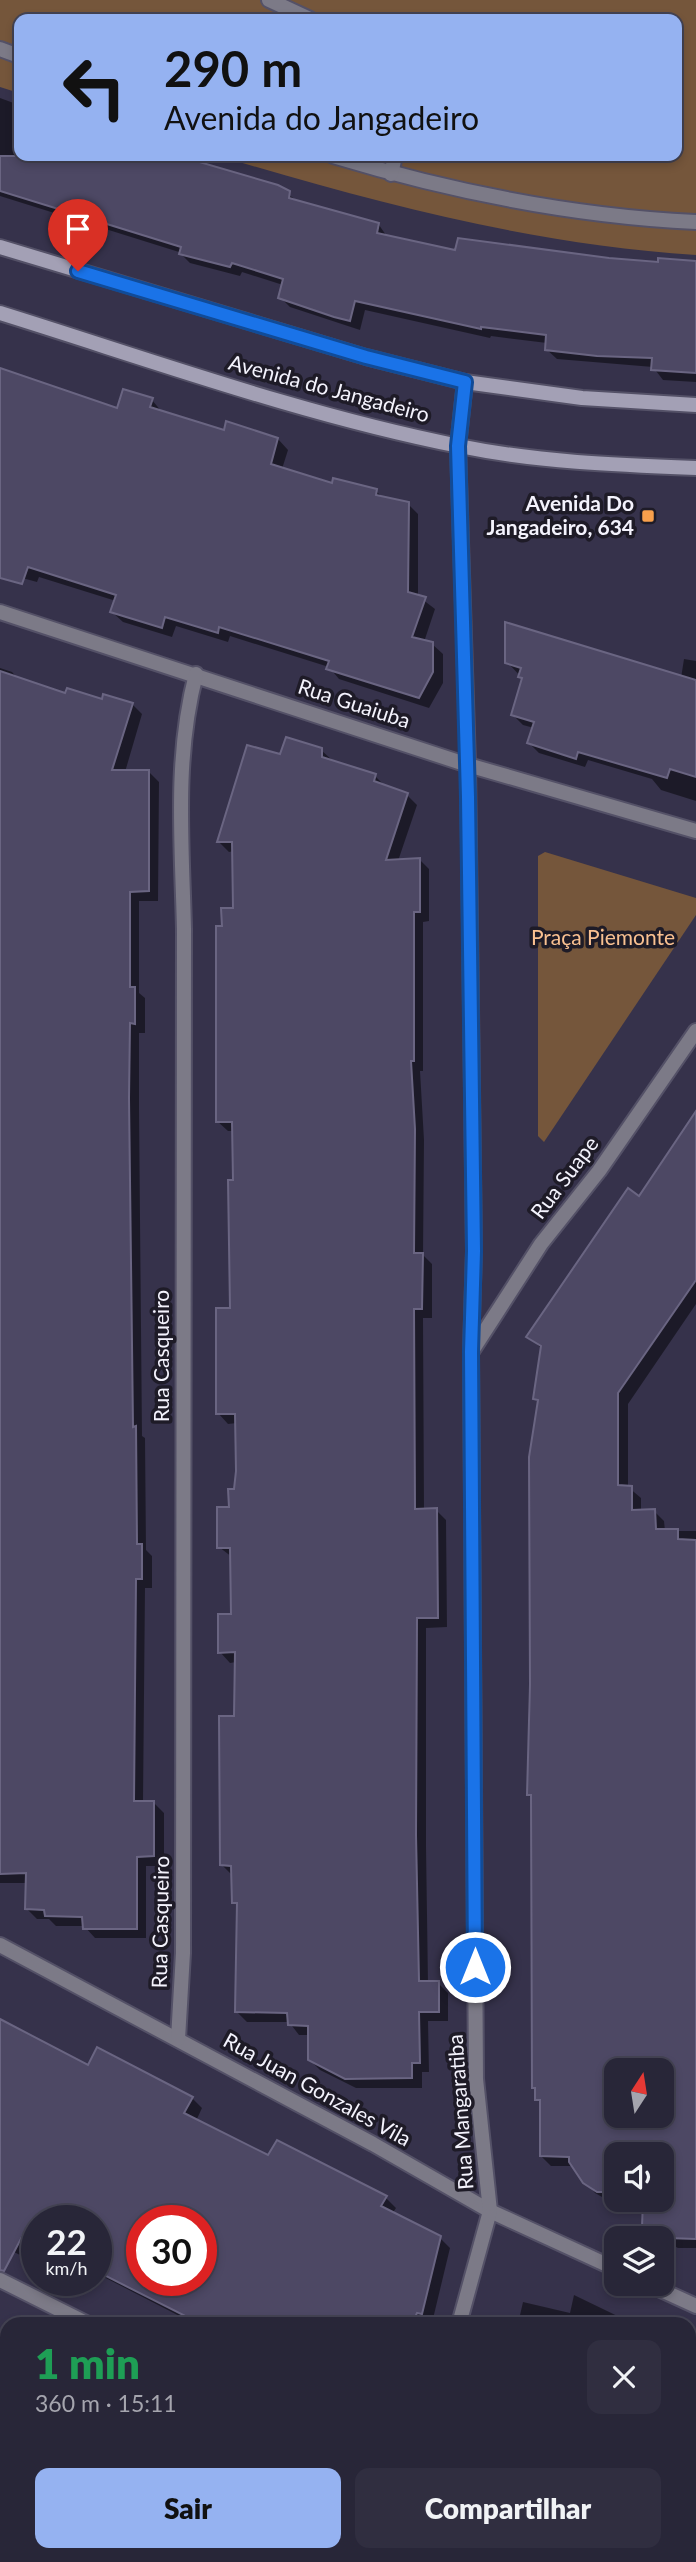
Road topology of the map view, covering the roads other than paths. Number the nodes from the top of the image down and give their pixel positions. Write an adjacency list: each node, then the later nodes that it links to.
1 (269, 0): 2 (street)
2 (299, 14)
3 (349, 161): 5 (street)
4 (394, 161): 5 (street)
5 (391, 174): 6 (street)
6 (696, 222)
7 (0, 247): 9 (street, Avenida do Jangadeiro)
8 (0, 313): 11 (street, Avenida do Jangadeiro)
9 (465, 382): 10 (street, Avenida do Jangadeiro); 11 (street, Rua Mangaratiba)
10 (696, 405)
11 (458, 446): 12 (street, Avenida do Jangadeiro); 15 (street, Rua Mangaratiba)
12 (696, 468)
13 (0, 612): 14 (street, Rua Guaiuba)
14 (196, 674): 15 (street, Rua Guaiuba); 20 (street, Rua Casqueiro)
15 (468, 765): 16 (street, Rua Guaiuba); 18 (street, Rua Mangaratiba)
16 (696, 831)
17 (696, 1031): 18 (street, Rua Suape)
18 (471, 1352): 21 (street, Rua Mangaratiba)
19 (0, 1945): 20 (street, Rua Juan Gonzales Vila)
20 (178, 2039): 21 (street, Rua Juan Gonzales Vila)
21 (490, 2211): 22 (street, Rua Juan Gonzales Vila); 27 (street, Rua Mangaratiba)
22 (604, 2263)
23 (0, 2280): 26 (street)
24 (674, 2296): 25 (street)
25 (696, 2306)
26 (74, 2317)
27 (461, 2317)

